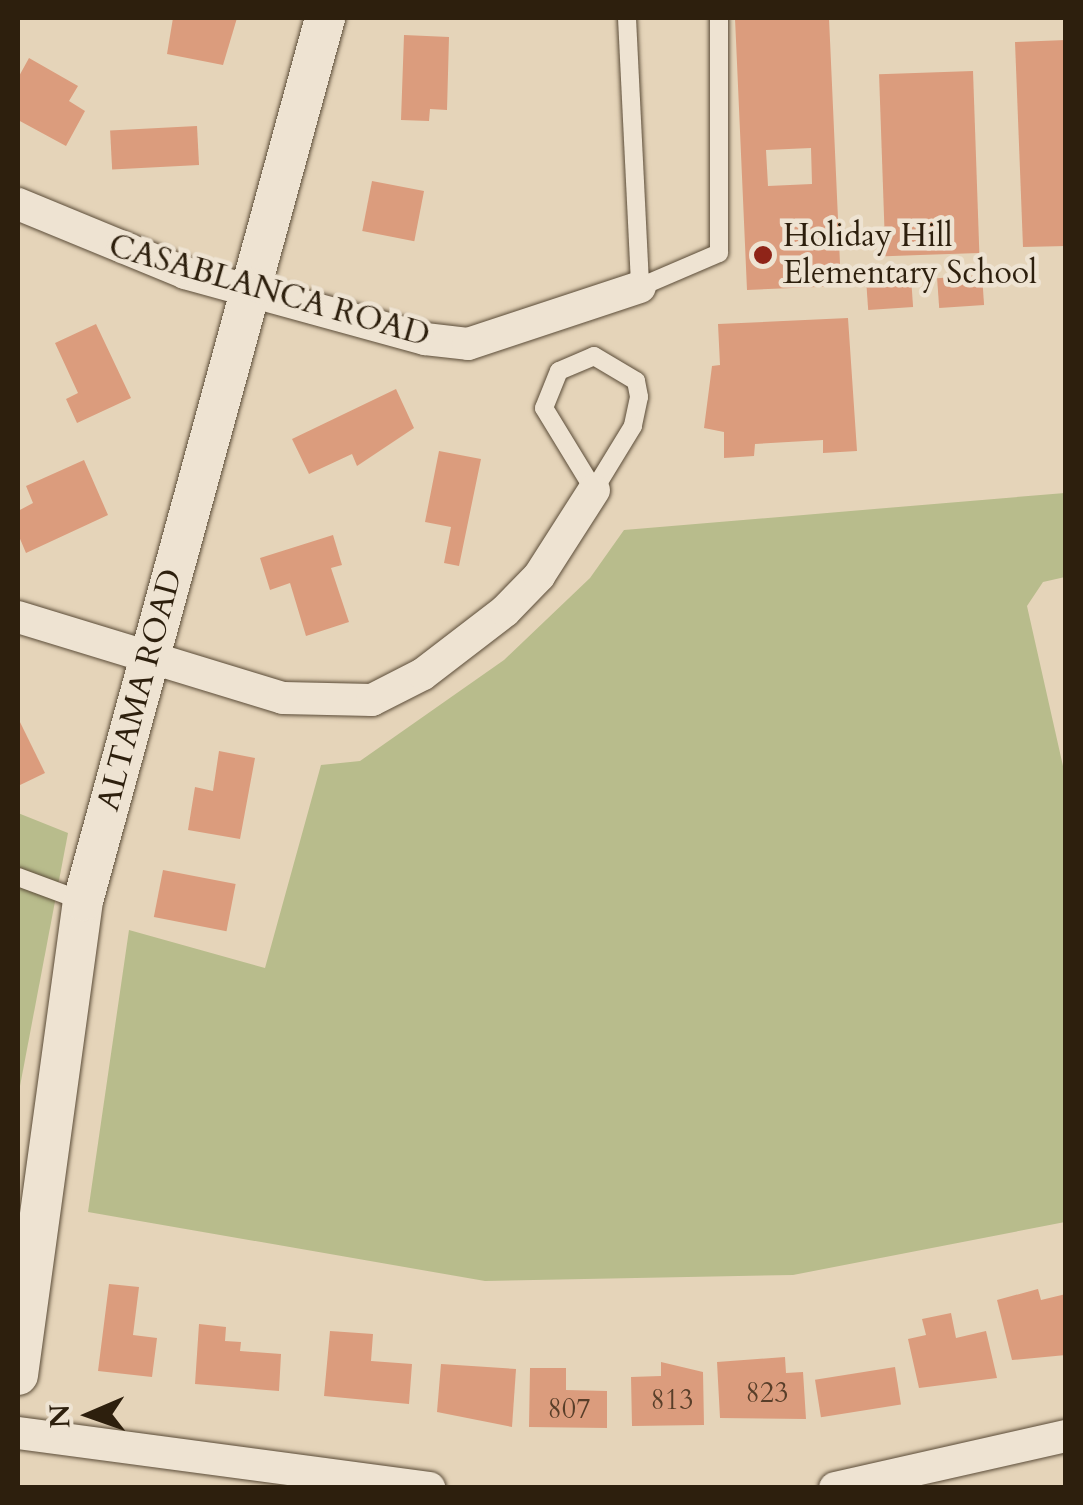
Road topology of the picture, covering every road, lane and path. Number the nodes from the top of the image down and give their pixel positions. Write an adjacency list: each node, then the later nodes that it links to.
1 (325, 18): 6 (street, ALTAMA ROAD)
2 (628, 18): 5 (lane)
3 (719, 18): 5 (lane)
4 (18, 204): 6 (street, CASABLANCA ROAD)
5 (640, 287): 6 (street, CASABLANCA ROAD)
6 (250, 292): 9 (street, ALTAMA ROAD)
7 (594, 490): 7 (lane); 9 (street)
8 (18, 616): 9 (street)
9 (149, 657): 11 (street, ALTAMA ROAD)
10 (18, 878): 11 (lane)
11 (83, 901): 12 (street, ALTAMA ROAD)
12 (22, 1305): 13 (street, ALTAMA ROAD)
13 (18, 1375)
14 (18, 1432): 16 (street)
15 (1066, 1436): 17 (street)
16 (426, 1487)
17 (835, 1488)

